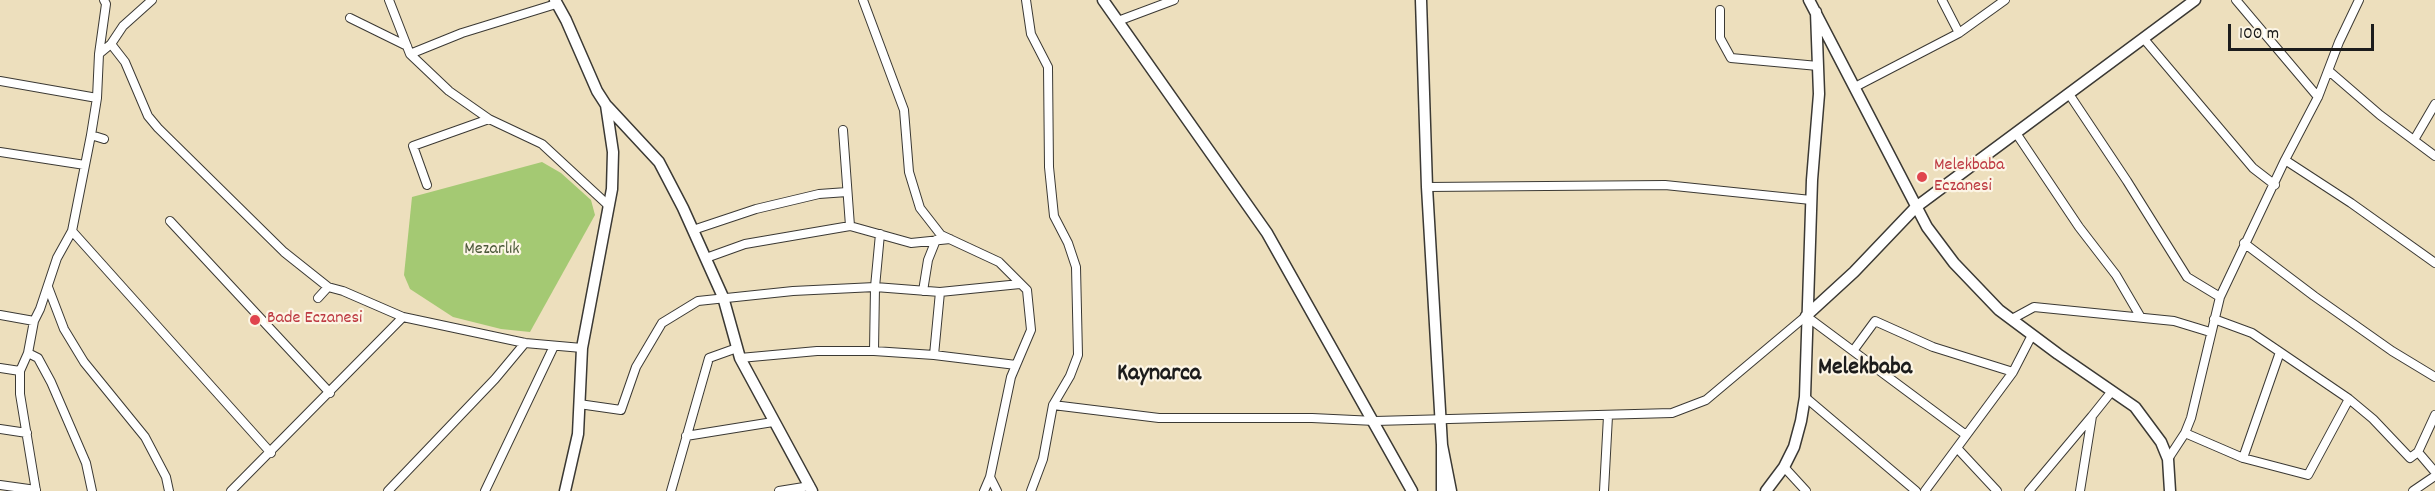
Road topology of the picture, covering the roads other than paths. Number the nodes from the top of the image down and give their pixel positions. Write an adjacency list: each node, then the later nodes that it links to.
1 (104, 0): 23 (street)
2 (152, 0): 21 (street)
3 (389, 0): 22 (street)
4 (863, 0): 55 (street)
5 (1026, 0): 97 (street)
6 (1103, 0): 18 (street)
7 (1174, 0): 18 (street)
8 (1421, 0): 45 (street)
9 (1942, 0): 19 (street)
10 (2005, 0): 19 (street)
11 (2195, 0): 20 (street)
12 (2236, 0): 29 (street)
13 (2359, 0): 25 (street)
14 (556, 2): 22 (street); 32 (street)
15 (1812, 5): 24 (street); 27 (street)
16 (1720, 10): 24 (street)
17 (350, 18): 22 (street)
18 (1118, 21): 102 (street)
19 (1959, 33): 27 (street)
20 (2144, 39): 28 (street); 44 (street)
21 (111, 44): 23 (street); 62 (street)
22 (409, 50): 33 (street)
23 (99, 54): 30 (street)
24 (1818, 66): 47 (street)
25 (2329, 71): 29 (street); 38 (street)
26 (0, 81): 30 (street)
27 (1855, 87): 49 (street)
28 (2069, 94): 35 (street); 67 (street)
29 (2318, 97): 41 (street)
30 (97, 98): 36 (street)
31 (2435, 104): 38 (street)
32 (606, 105): 48 (street); 52 (street)
33 (489, 119): 43 (street); 48 (street)
34 (843, 130): 46 (street)
35 (2016, 133): 49 (street); 71 (street)
36 (91, 135): 37 (street); 42 (street)
37 (104, 139)
38 (2414, 140): 40 (street)
39 (0, 152): 42 (street)
40 (2435, 156)
41 (2285, 160): 44 (street); 59 (street)
42 (85, 165): 53 (street)
43 (427, 185)
44 (2275, 185): 57 (street)
45 (1427, 187): 47 (street); 101 (street)
46 (847, 192): 51 (street); 52 (street)
47 (1811, 200): 70 (street)
48 (609, 206): 80 (street)
49 (1916, 207): 70 (street); 73 (street)
50 (170, 220): 93 (street)
51 (850, 226): 54 (street); 58 (street)
52 (693, 230): 58 (street)
53 (72, 231): 61 (street); 112 (street)
54 (880, 234): 56 (street); 63 (street)
55 (950, 239): 56 (street); 60 (street)
56 (936, 240): 64 (street)
57 (2244, 243): 67 (street); 91 (street)
58 (706, 258): 66 (street)
59 (2435, 263)
60 (1020, 284): 65 (street); 87 (street)
61 (48, 287): 75 (street); 122 (street)
62 (328, 287): 68 (street); 72 (street)
63 (875, 287): 64 (street); 66 (street); 81 (street)
64 (923, 291): 65 (street)
65 (940, 292): 86 (street)
66 (723, 297): 85 (street); 96 (street)
67 (2220, 297): 74 (street)
68 (318, 298)
69 (0, 315): 75 (street)
70 (1806, 316): 82 (street); 94 (street); 99 (street)
71 (2140, 316): 73 (street); 76 (street)
72 (403, 317): 78 (street); 93 (street)
73 (2012, 319): 77 (street)
74 (2214, 319): 76 (street); 83 (street)
75 (34, 321): 84 (street)
76 (2210, 332): 106 (street)
77 (2032, 335): 90 (street); 92 (street)
78 (525, 343): 79 (street); 124 (street)
79 (554, 346): 80 (street); 125 (street)
80 (582, 348): 96 (street)
81 (874, 351): 85 (street); 86 (street)
82 (1853, 351): 90 (street); 107 (street)
83 (2280, 352): 95 (street); 113 (street)
84 (28, 353): 89 (street); 121 (street)
85 (738, 353): 103 (street); 108 (street)
86 (934, 355): 87 (street)
87 (1016, 365): 117 (street)
88 (0, 368): 89 (street)
89 (20, 371): 105 (street)
90 (2013, 372): 107 (street)
91 (2435, 377)
92 (2112, 391): 100 (street); 114 (street)
93 (330, 393): 112 (street)
94 (1805, 397): 115 (street); 138 (street)
95 (2349, 399): 111 (street); 113 (street)
96 (579, 404): 126 (street)
97 (1053, 405): 102 (street); 131 (street)
98 (2435, 415): 111 (street)
99 (1608, 416): 101 (street); 135 (street)
100 (2092, 416): 141 (street); 142 (street)
101 (1440, 419): 102 (street); 109 (street)
102 (1375, 421): 132 (street)
103 (773, 422): 108 (street); 119 (street)
104 (0, 429): 105 (street)
105 (27, 433): 120 (street)
106 (2185, 433): 113 (street); 114 (street)
107 (1966, 435): 110 (street)
108 (686, 436): 127 (street)
109 (1442, 445): 133 (street); 134 (street)
110 (1957, 448): 139 (street); 140 (street)
111 (2418, 452): 116 (street)
112 (271, 453): 123 (street)
113 (2243, 458)
114 (2168, 459): 143 (street)
115 (1784, 467): 136 (street); 137 (street)
116 (2435, 474): 144 (street)
117 (990, 477): 129 (street); 130 (street)
118 (0, 485): 120 (street)
119 (811, 488): 128 (street)
120 (36, 491)
121 (92, 491)
122 (169, 491)
123 (231, 491)
124 (388, 491)
125 (485, 491)
126 (565, 491)
127 (670, 491)
128 (779, 491)
129 (984, 491)
130 (997, 491)
131 (1031, 491)
132 (1412, 491)
133 (1442, 491)
134 (1451, 491)
135 (1604, 491)
136 (1766, 491)
137 (1806, 491)
138 (1916, 491)
139 (1925, 491)
140 (1997, 491)
141 (2029, 491)
142 (2080, 491)
143 (2170, 491)
144 (2413, 491)

